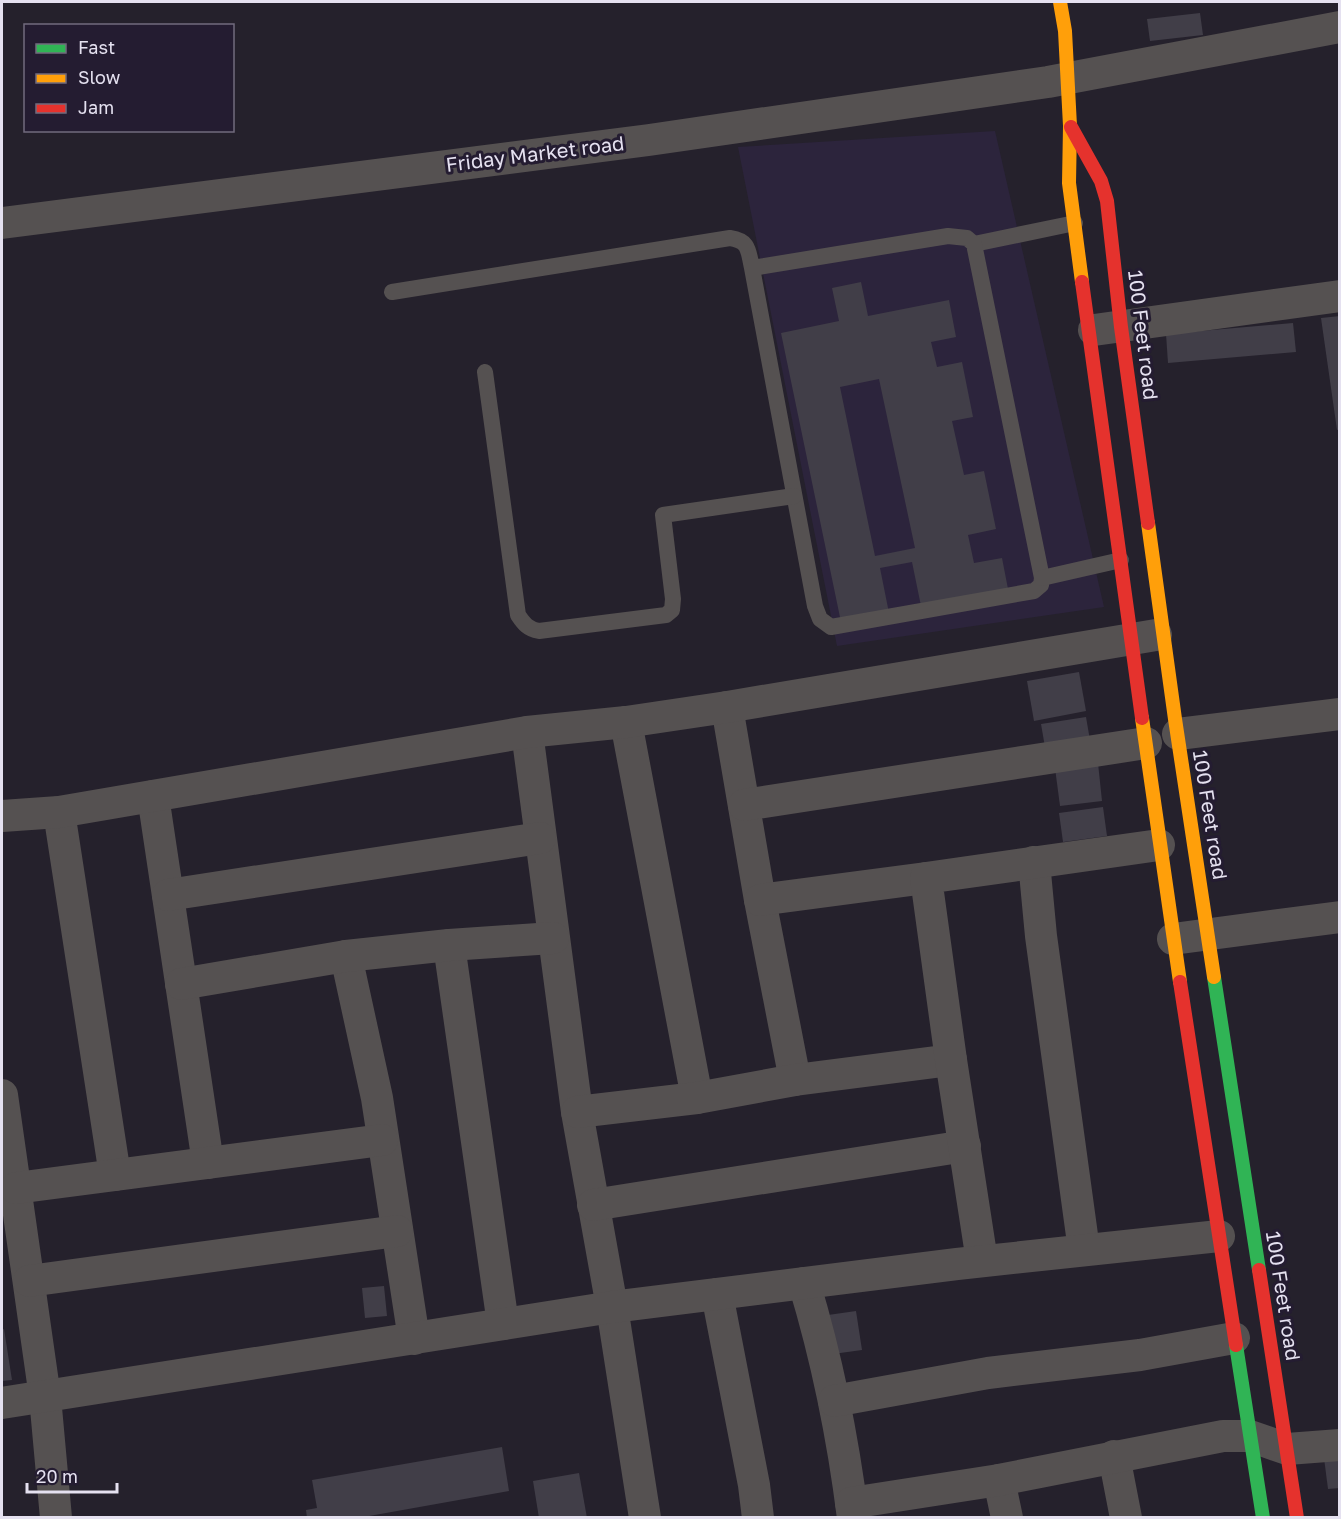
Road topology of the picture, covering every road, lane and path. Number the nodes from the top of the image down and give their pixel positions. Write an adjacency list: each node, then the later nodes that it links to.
1 (1060, 2): 3 (street, 100 Feet road)
2 (1340, 27): 3 (street, Friday Market road)
3 (1068, 79): 4 (street, 100 Feet road); 5 (street, Friday Market road)
4 (1070, 126): 6 (street, 100 Feet road); 11 (street, 100 Feet road)
5 (2, 223)
6 (1075, 223): 7 (lane); 12 (street, 100 Feet road)
7 (974, 244): 8 (lane); 16 (lane)
8 (752, 268): 9 (lane); 14 (lane)
9 (392, 292)
10 (1340, 296): 11 (street)
11 (1121, 327): 12 (street); 17 (street, 100 Feet road)
12 (1089, 330): 15 (street, 100 Feet road)
13 (485, 372): 14 (lane)
14 (794, 496): 16 (lane)
15 (1120, 560): 16 (lane); 18 (street, 100 Feet road)
16 (1042, 578)
17 (1163, 633): 18 (street); 23 (street, 100 Feet road)
18 (1131, 639): 19 (street); 24 (street, 100 Feet road)
19 (728, 707): 21 (street); 26 (street)
20 (1340, 714): 23 (street)
21 (626, 722): 22 (street); 45 (street)
22 (527, 732): 25 (street); 29 (street)
23 (1178, 734): 36 (street, 100 Feet road)
24 (1146, 743): 26 (street); 30 (street, 100 Feet road)
25 (153, 795): 27 (street); 33 (street)
26 (744, 805): 34 (street)
27 (59, 812): 28 (street); 50 (street)
28 (2, 816)
29 (540, 838): 33 (street); 37 (street)
30 (1159, 845): 31 (street); 38 (street, 100 Feet road)
31 (1034, 862): 32 (street); 55 (street)
32 (926, 878): 34 (street); 42 (street)
33 (168, 895): 41 (street)
34 (760, 900): 43 (street)
35 (1340, 917): 36 (street)
36 (1208, 935): 38 (street); 69 (street, 100 Feet road)
37 (553, 938): 39 (street); 46 (street)
38 (1173, 939): 54 (street, 100 Feet road)
39 (449, 945): 40 (street); 61 (street)
40 (346, 956): 41 (street); 47 (street)
41 (181, 984): 49 (street)
42 (951, 1059): 43 (street); 48 (street)
43 (795, 1080): 45 (street)
44 (2, 1095): 51 (street)
45 (697, 1098): 46 (street)
46 (577, 1112): 52 (street)
47 (382, 1140): 49 (street); 53 (street)
48 (965, 1146): 52 (street); 56 (street)
49 (208, 1163): 50 (street)
50 (115, 1175): 51 (street)
51 (16, 1188): 57 (street)
52 (593, 1205): 60 (street)
53 (396, 1231): 57 (street); 63 (street)
54 (1219, 1236): 55 (street); 62 (street, 100 Feet road)
55 (1084, 1250): 56 (street)
56 (982, 1261): 58 (street)
57 (29, 1281): 64 (street)
58 (804, 1283): 59 (street); 65 (street)
59 (717, 1294): 60 (street); 75 (street)
60 (612, 1307): 61 (street); 74 (street)
61 (503, 1324): 63 (street)
62 (1234, 1338): 65 (street); 67 (street, 100 Feet road)
63 (414, 1339): 64 (street)
64 (45, 1396): 66 (street); 73 (street)
65 (834, 1401): 72 (street)
66 (2, 1403)
67 (1251, 1436): 69 (street); 70 (street); 78 (street, 100 Feet road)
68 (1340, 1445): 69 (street)
69 (1287, 1449): 79 (street, 100 Feet road)
70 (1114, 1456): 71 (street); 77 (street)
71 (999, 1480): 72 (street); 76 (street)
72 (852, 1510)
73 (56, 1518)
74 (645, 1518)
75 (758, 1518)
76 (1007, 1518)
77 (1126, 1518)
78 (1263, 1518)
79 (1297, 1518)

